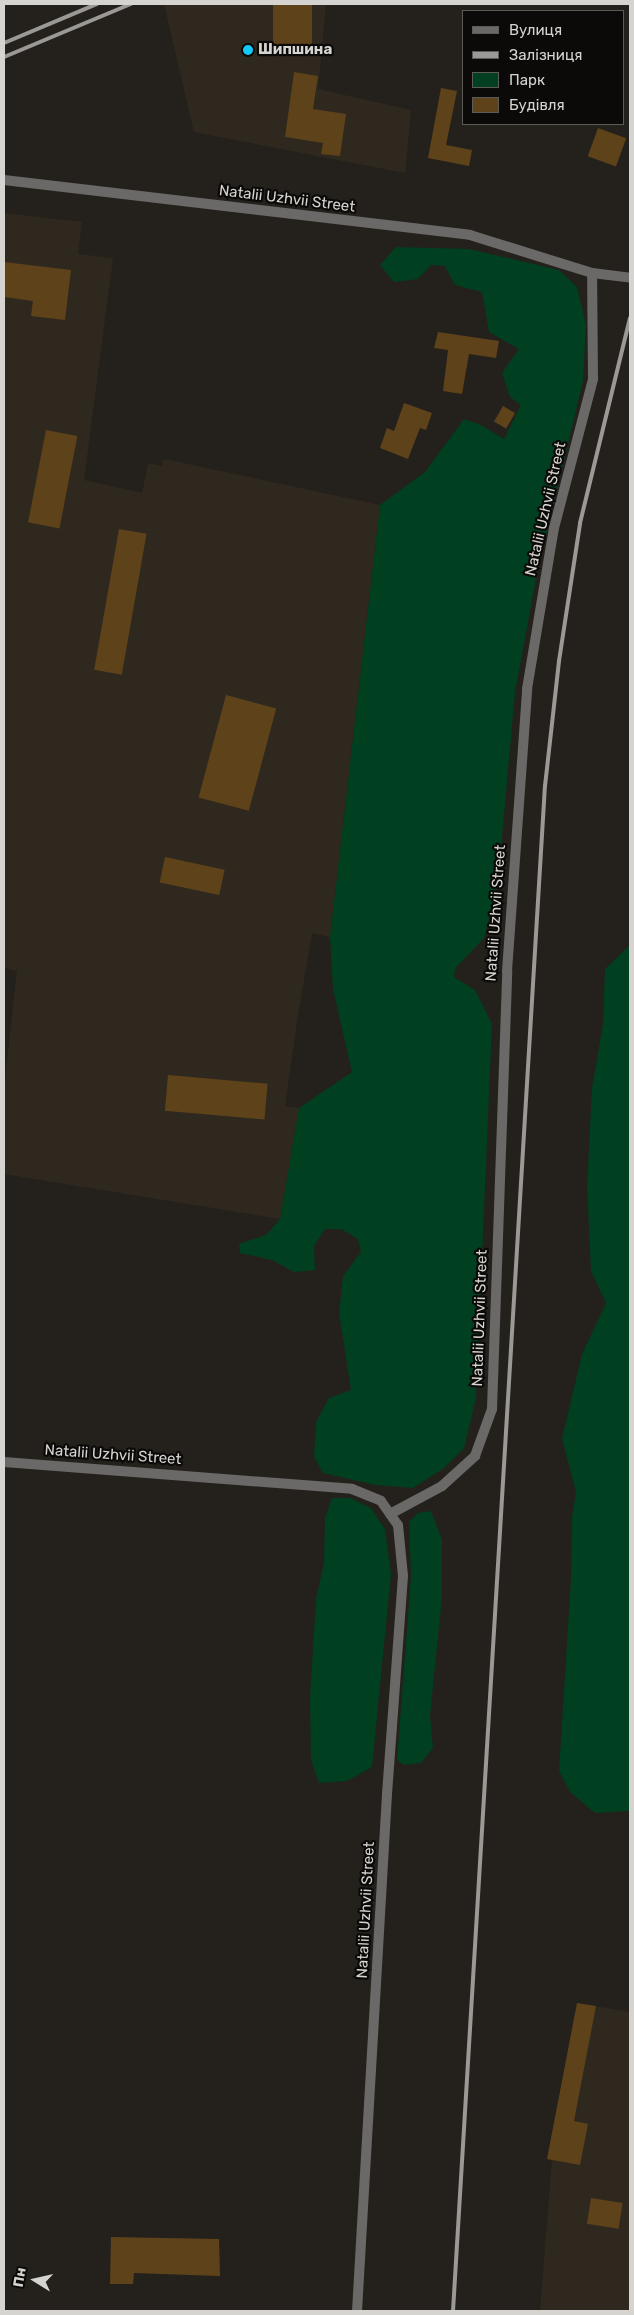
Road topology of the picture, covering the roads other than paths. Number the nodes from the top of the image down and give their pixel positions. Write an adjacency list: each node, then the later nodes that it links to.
1 (4, 180): 2 (street, Natalii Uzhvii Street)
2 (592, 273): 3 (street, Natalii Uzhvii Street); 5 (street, Natalii Uzhvii Street)
3 (630, 278)
4 (4, 1462): 5 (street, Natalii Uzhvii Street)
5 (390, 1514): 6 (street, Natalii Uzhvii Street)
6 (357, 2311)

